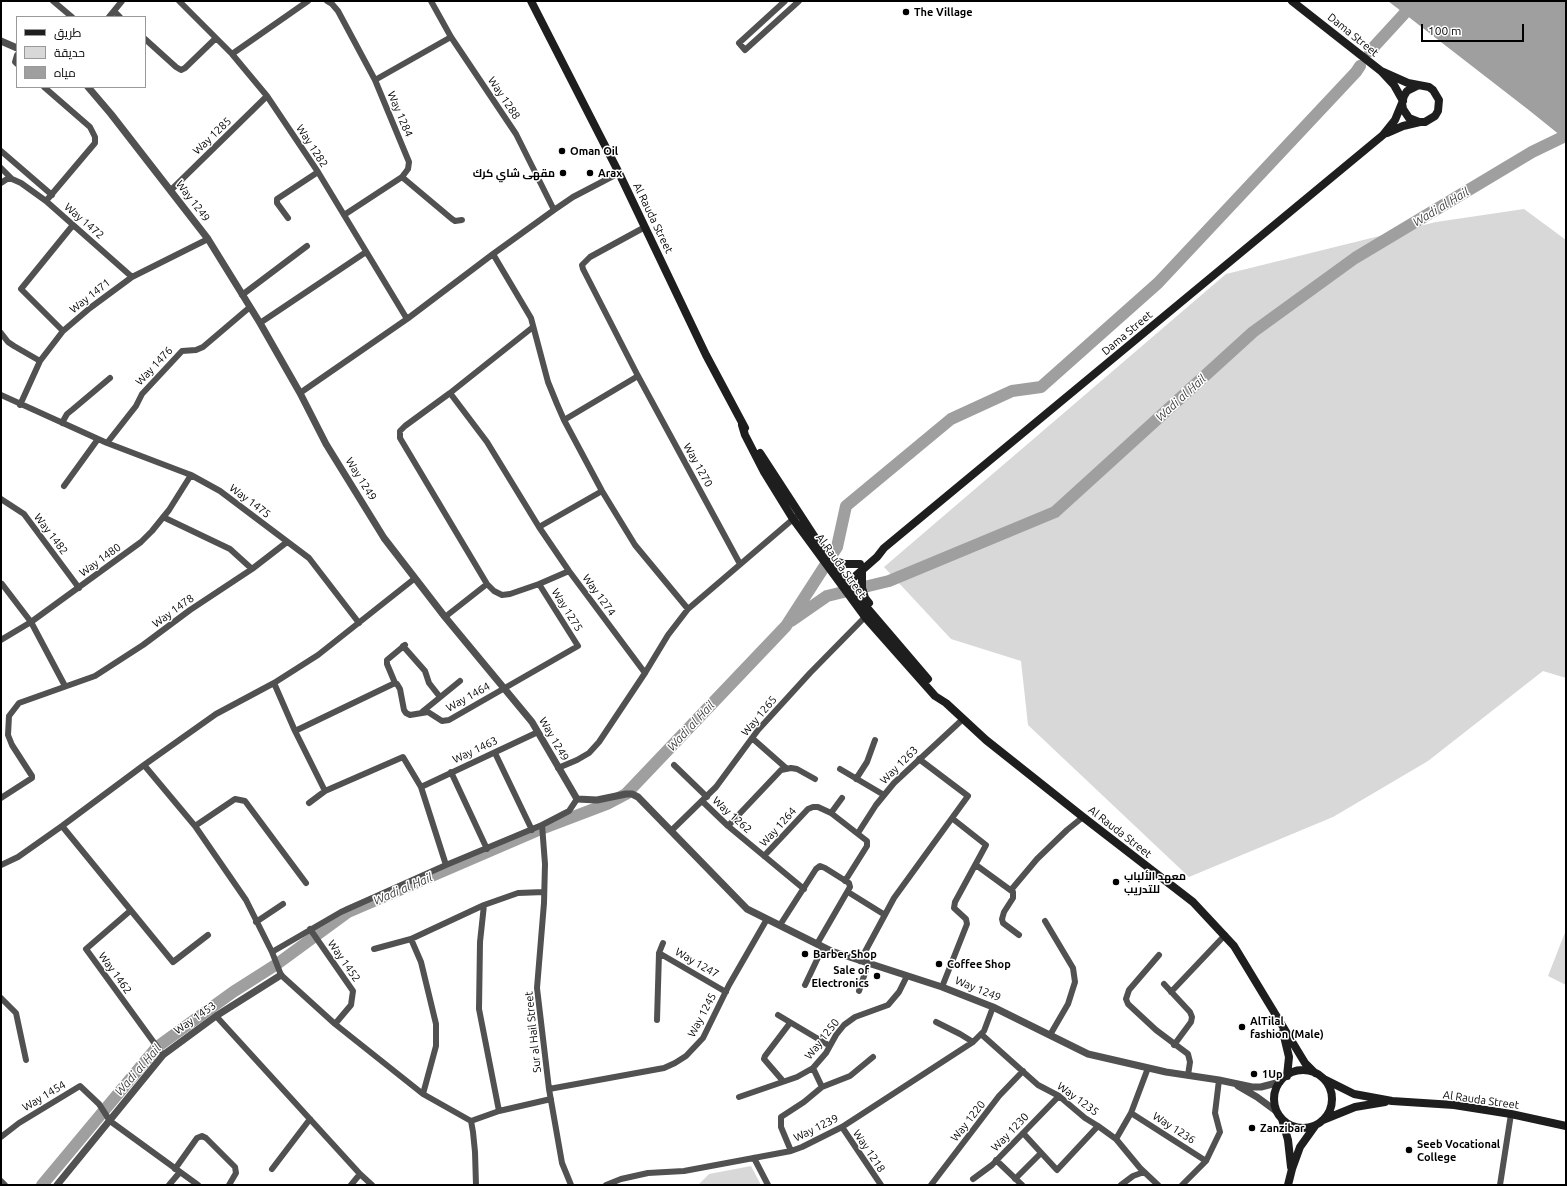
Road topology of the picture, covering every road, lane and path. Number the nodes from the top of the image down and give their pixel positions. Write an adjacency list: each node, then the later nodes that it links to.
1 (53, 1): 12 (street)
2 (122, 1): 11 (street)
3 (179, 1): 16 (street, Way 1282)
4 (308, 1): 20 (street)
5 (327, 1): 22 (street, Way 1284)
6 (431, 1): 15 (street, Way 1288)
7 (531, 1): 33 (main road, Al Rauda Street)
8 (785, 1): 9 (street)
9 (799, 1)
10 (1292, 1): 21 (main road, Dama Street)
11 (114, 11): 13 (street); 14 (street)
12 (71, 16)
13 (110, 16)
14 (119, 16)
15 (450, 37): 22 (street); 40 (street, Way 1288)
16 (216, 38): 17 (street); 20 (street, Way 1282)
17 (146, 40)
18 (1, 41): 19 (street)
19 (16, 48)
20 (232, 54): 26 (street, Way 1282)
21 (1381, 71): 23 (main road, Dama Street); 27 (main road, Dama Street)
22 (375, 80): 34 (street, Way 1284)
23 (1417, 86): 27 (main road); 28 (main road)
24 (45, 88): 38 (street)
25 (89, 88): 37 (street, Way 1249)
26 (267, 96): 32 (street, Way 1282); 37 (street, Way 1285)
27 (1402, 102): 28 (main road); 29 (main road, Dama Street)
28 (1425, 122): 29 (main road, Dama Street)
29 (1383, 135): 79 (main road, Dama Street)
30 (1, 151): 38 (street)
31 (1, 168): 35 (street, Way 1472)
32 (318, 172): 41 (street, Way 1282); 42 (street)
33 (619, 174): 40 (street); 45 (main road, Al Rauda Street)
34 (402, 177): 41 (street); 43 (street)
35 (12, 178): 36 (street); 39 (street, Way 1472)
36 (1, 183)
37 (171, 190): 46 (street, Way 1249)
38 (52, 195): 39 (street)
39 (46, 201): 44 (street, Way 1472)
40 (554, 210): 49 (street)
41 (344, 215): 48 (street, Way 1282)
42 (288, 218)
43 (462, 220)
44 (73, 225): 50 (street, Way 1472); 56 (street)
45 (645, 227): 59 (street, Way 1270); 73 (main road, Al Rauda Street)
46 (208, 239): 50 (street, Way 1471); 51 (street, Way 1249)
47 (307, 246): 51 (street)
48 (366, 252): 53 (street, Way 1282); 54 (street)
49 (493, 254): 53 (street); 55 (street)
50 (132, 277): 56 (street, Way 1471)
51 (242, 295): 52 (street, Way 1249)
52 (250, 307): 54 (street, Way 1249); 68 (street, Way 1476)
53 (408, 319): 61 (street)
54 (260, 323): 61 (street, Way 1249)
55 (533, 327): 62 (street); 65 (street)
56 (63, 331): 58 (street, Way 1471)
57 (1, 332): 58 (street)
58 (40, 361): 64 (street, Way 1471)
59 (638, 376): 65 (street); 78 (street, Way 1270)
60 (110, 378): 66 (street)
61 (300, 393): 82 (street, Way 1249)
62 (450, 393): 75 (street, Way 1274); 85 (street)
63 (1, 395): 64 (street, Way 1475)
64 (20, 405): 66 (street, Way 1475)
65 (564, 420): 71 (street)
66 (62, 424): 67 (street, Way 1475)
67 (98, 439): 68 (street, Way 1475); 70 (street)
68 (107, 443): 69 (street, Way 1475)
69 (191, 475): 74 (street, Way 1480); 76 (street, Way 1475)
70 (64, 486)
71 (602, 491): 75 (street); 88 (street)
72 (1, 499): 87 (street, Way 1482)
73 (796, 516): 77 (main road, Al Rauda Street); 78 (street); 83 (main road, Al Rauda Street)
74 (163, 517): 80 (street); 87 (street, Way 1480)
75 (539, 527): 81 (street, Way 1274)
76 (287, 542): 80 (street, Way 1478); 92 (street, Way 1475)
77 (830, 559): 79 (main road); 83 (main road, Al Rauda Street)
78 (740, 564): 88 (street)
79 (861, 567): 83 (main road, Dama Street); 95 (main road)
80 (252, 569): 100 (street, Way 1478)
81 (569, 571): 86 (street); 96 (street, Way 1274)
82 (414, 579): 90 (street, Way 1249); 92 (street)
83 (843, 583): 89 (main road, Al Rauda Street); 95 (main road, Al Rauda Street)
84 (2, 584): 91 (street)
85 (487, 584): 86 (street); 90 (street)
86 (539, 584): 94 (street, Way 1275)
87 (79, 588): 91 (street, Way 1480)
88 (688, 609): 96 (street)
89 (865, 617): 103 (main road, Al Rauda Street); 108 (street, Way 1265)
90 (445, 618): 101 (street, Way 1249)
91 (32, 622): 93 (street, Way 1480); 100 (street)
92 (359, 623): 98 (street)
93 (1, 640)
94 (578, 646): 101 (street, Way 1464)
95 (902, 649): 103 (main road, Al Rauda Street)
96 (645, 673): 114 (street)
97 (460, 681): 102 (street)
98 (274, 684): 106 (street); 113 (street)
99 (394, 684): 102 (street); 104 (street, Way 1464); 106 (street)
100 (65, 686): 123 (street, Way 1478)
101 (504, 688): 104 (street, Way 1464); 107 (street, Way 1249)
102 (440, 697): 104 (street)
103 (946, 703): 105 (main road, Al Rauda Street)
104 (422, 712)
105 (963, 719): 111 (street, Way 1263); 129 (main road, Al Rauda Street)
106 (296, 732): 121 (street)
107 (538, 732): 110 (street, Way 1463); 114 (street, Way 1249)
108 (752, 738): 115 (street); 126 (street, Way 1265)
109 (875, 740): 119 (street)
110 (495, 753): 117 (street, Way 1463); 135 (street)
111 (919, 759): 122 (street, Way 1263); 130 (street)
112 (674, 764): 126 (street, Way 1262)
113 (144, 765): 132 (street); 133 (street)
114 (558, 768): 125 (street, Way 1249)
115 (786, 768): 118 (street); 134 (street)
116 (840, 769): 119 (street)
117 (451, 772): 120 (street, Way 1463); 138 (street)
118 (815, 779)
119 (856, 779): 122 (street)
120 (421, 787): 121 (street); 142 (street)
121 (325, 791): 127 (street)
122 (884, 795): 137 (street, Way 1263)
123 (1, 798)
124 (842, 798): 128 (street)
125 (577, 799): 131 (street); 136 (street, Way 1249)
126 (704, 799): 134 (street, Way 1262); 136 (street, Way 1265)
127 (309, 803)
128 (831, 813): 137 (street, Way 1264); 139 (street, Way 1264)
129 (1083, 817): 146 (street); 159 (main road, Al Rauda Street)
130 (953, 819): 141 (street); 152 (street)
131 (542, 825): 135 (street); 147 (street, Sur al Hail Street)
132 (62, 826): 140 (street); 151 (street)
133 (195, 826): 144 (street); 155 (street)
134 (728, 826): 139 (street, Way 1262)
135 (532, 830): 138 (street)
136 (671, 830): 153 (street, Way 1249)
137 (858, 833): 143 (street)
138 (487, 850): 142 (street)
139 (764, 856): 145 (street, Way 1262)
140 (1, 865)
141 (976, 865): 146 (street); 173 (street)
142 (446, 866): 157 (street)
143 (845, 881): 145 (street); 148 (street)
144 (306, 883)
145 (804, 889): 156 (street)
146 (1011, 890): 158 (street)
147 (544, 892): 150 (street); 206 (street, Sur al Hail Street)
148 (848, 892): 152 (street); 163 (street)
149 (283, 904): 155 (street)
150 (484, 905): 161 (street); 212 (street)
151 (130, 911): 160 (street); 191 (street, Way 1462)
152 (885, 915): 168 (street)
153 (767, 919): 156 (street, Way 1249); 175 (street, Way 1245)
154 (1045, 921): 187 (street)
155 (256, 922): 165 (street)
156 (780, 925): 163 (street, Way 1249)
157 (310, 930): 165 (street); 185 (street, Way 1452)
158 (1019, 935)
159 (1225, 935): 176 (street); 180 (main road, Al Rauda Street)
160 (208, 936)
161 (411, 939): 164 (street); 207 (street)
162 (663, 943): 166 (street, Way 1247)
163 (820, 946): 168 (street, Way 1249); 172 (street)
164 (374, 949)
165 (272, 952): 169 (street)
166 (659, 953): 175 (street, Way 1247); 182 (street, Way 1247)
167 (1159, 955): 189 (street)
168 (864, 962): 170 (street, Way 1249); 174 (street)
169 (281, 974): 181 (street, Way 1453); 185 (street)
170 (907, 976): 173 (street, Way 1249); 190 (street, Way 1250)
171 (1164, 984): 176 (street)
172 (805, 985)
173 (942, 987): 178 (street, Way 1249)
174 (859, 991)
175 (726, 992): 206 (street, Way 1245)
176 (1171, 992): 189 (street)
177 (2, 1002): 193 (street)
178 (993, 1007): 186 (street, Way 1239); 187 (street, Way 1249)
179 (778, 1015): 184 (street)
180 (1276, 1015): 197 (main road, Al Rauda Street); 199 (main road, Al Rauda Street)
181 (216, 1016): 191 (street, Way 1453); 216 (street)
182 (657, 1020)
183 (936, 1022): 188 (street)
184 (790, 1023): 190 (street); 202 (street)
185 (335, 1024): 207 (street)
186 (981, 1034): 188 (street, Way 1239); 196 (street, Way 1235)
187 (1050, 1035): 195 (street, Way 1249)
188 (973, 1042): 224 (street, Way 1239)
189 (1174, 1045): 198 (street)
190 (830, 1046): 194 (street, Way 1250)
191 (163, 1055): 218 (street, Way 1453)
192 (873, 1057): 205 (street)
193 (26, 1060)
194 (813, 1068): 202 (street, Way 1250); 205 (street)
195 (1148, 1068): 198 (street, Way 1249); 214 (street)
196 (1023, 1071): 208 (street, Way 1235); 253 (street, Way 1220)
197 (1315, 1073): 199 (main road); 200 (main road)
198 (1188, 1075): 201 (street, Way 1249)
199 (1287, 1076): 203 (main road)
200 (1324, 1079): 211 (main road, Al Rauda Street); 220 (main road)
201 (1219, 1080): 204 (street, Way 1249); 232 (street)
202 (783, 1081): 209 (street, Way 1250)
203 (1280, 1082): 204 (street, Way 1249); 213 (main road)
204 (1233, 1084): 213 (street, Way 1249)
205 (822, 1087): 228 (street)
206 (549, 1089): 210 (street, Sur al Hail Street)
207 (422, 1094): 219 (street)
208 (1059, 1096): 221 (street, Way 1235); 225 (street, Way 1230)
209 (739, 1097)
210 (551, 1100): 212 (street); 249 (street, Sur al Hail Street)
211 (1392, 1101): 215 (main road, Al Rauda Street); 220 (main road, Al Rauda Street)
212 (499, 1111): 219 (street)
213 (1276, 1111): 217 (main road)
214 (1132, 1113): 227 (street); 232 (street, Way 1236)
215 (1512, 1114): 223 (main road, Al Rauda Street); 259 (street)
216 (310, 1119): 233 (street); 237 (street)
217 (1282, 1119): 222 (main road); 234 (main road)
218 (110, 1121): 226 (street, Way 1454); 235 (street); 242 (street, Way 1453)
219 (470, 1121): 248 (street)
220 (1322, 1121): 222 (main road)
221 (1098, 1126): 227 (street, Way 1235); 229 (street)
222 (1315, 1126): 234 (main road)
223 (1566, 1126)
224 (842, 1127): 228 (street, Way 1239); 252 (street, Way 1218)
225 (1023, 1133): 229 (street); 231 (street, Way 1230)
226 (1, 1137)
227 (1116, 1139): 236 (street, Way 1235)
228 (791, 1151): 230 (street, Way 1239)
229 (1042, 1153): 239 (street)
230 (754, 1158): 250 (street, Way 1239); 251 (street)
231 (996, 1160): 238 (street, Way 1230); 239 (street)
232 (1206, 1161): 257 (street)
233 (272, 1169)
234 (1292, 1169): 258 (main road)
235 (178, 1170): 243 (street); 244 (street); 245 (street)
236 (1144, 1172): 255 (street); 256 (street, Way 1235)
237 (360, 1174): 246 (street); 247 (street)
238 (973, 1179)
239 (1015, 1179): 254 (street)
240 (1, 1181): 241 (street)
241 (5, 1185)
242 (57, 1185)
243 (170, 1185)
244 (198, 1185)
245 (229, 1185)
246 (351, 1185)
247 (372, 1185)
248 (476, 1185)
249 (571, 1185)
250 (606, 1185)
251 (768, 1185)
252 (881, 1185)
253 (931, 1185)
254 (1022, 1185)
255 (1121, 1185)
256 (1158, 1185)
257 (1182, 1185)
258 (1288, 1185)
259 (1500, 1185)

